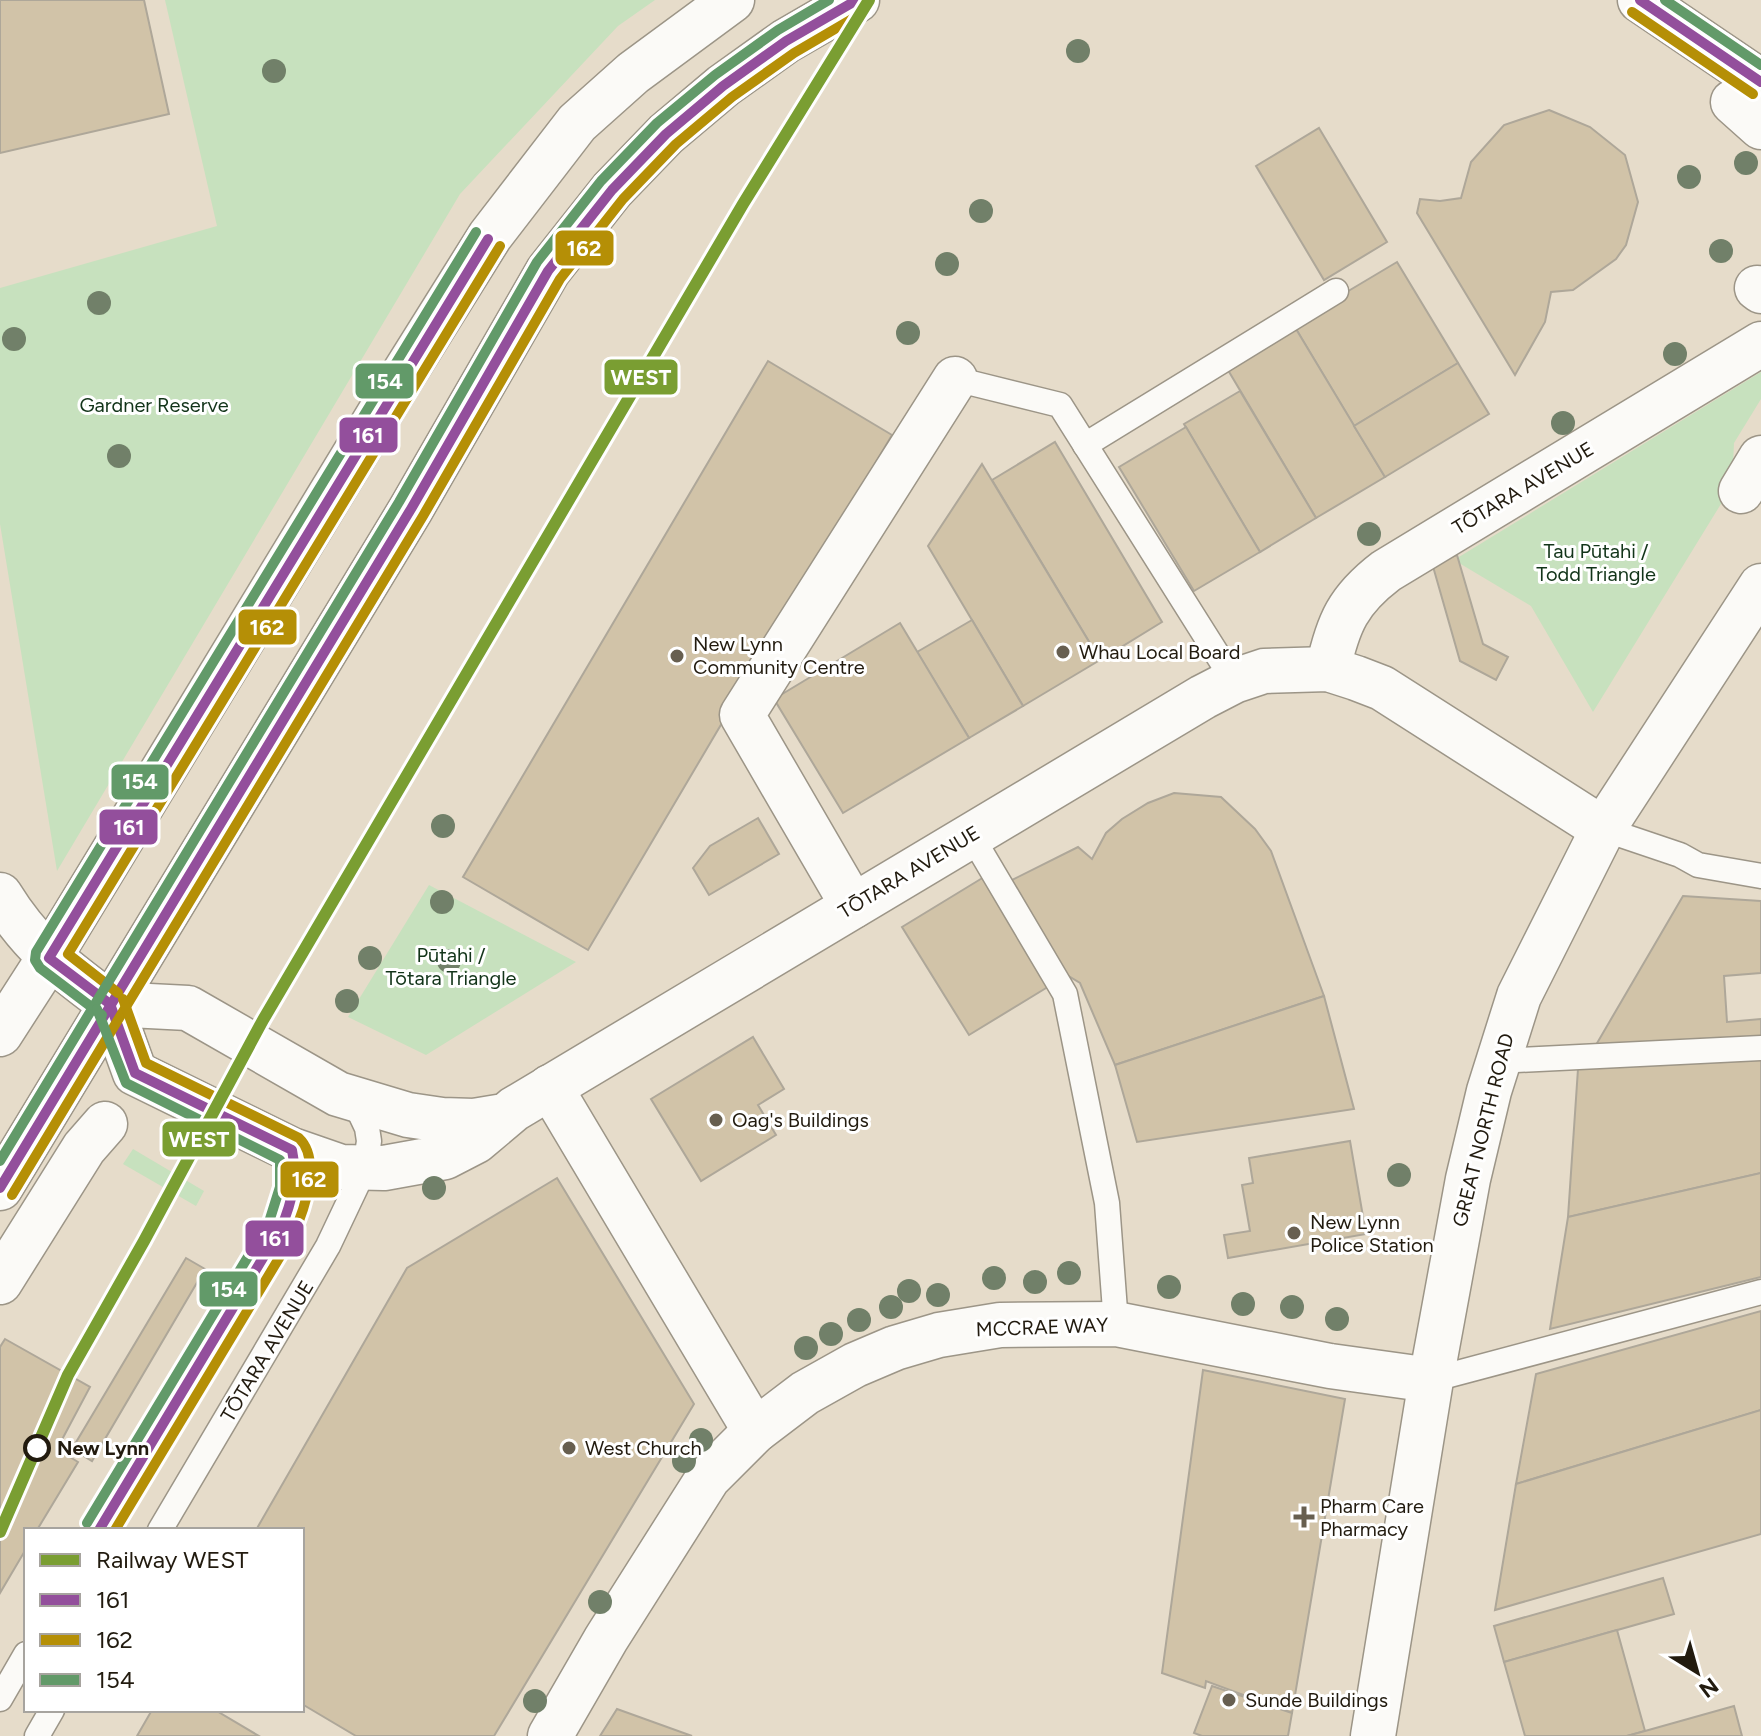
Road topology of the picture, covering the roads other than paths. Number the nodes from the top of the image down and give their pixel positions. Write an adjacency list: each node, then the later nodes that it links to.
1 (732, 0): 17 (street)
2 (857, 0): 18 (street)
3 (1640, 0): 4 (street)
4 (1752, 104)
5 (1336, 291): 8 (lane)
6 (1761, 344): 10 (street, TŌTARA AVENUE)
7 (955, 379): 8 (lane); 16 (street)
8 (1085, 445): 11 (lane)
9 (1761, 586): 12 (street, GREAT NORTH ROAD)
10 (1328, 669): 11 (street, TŌTARA AVENUE); 12 (street, TŌTARA AVENUE)
11 (1234, 681): 13 (street, TŌTARA AVENUE)
12 (1603, 829): 14 (lane); 21 (street, GREAT NORTH ROAD)
13 (971, 835): 16 (street, TŌTARA AVENUE); 31 (lane)
14 (1761, 876)
15 (0, 895): 17 (street)
16 (853, 906): 22 (street, TŌTARA AVENUE)
17 (49, 958): 18 (street); 19 (street)
18 (110, 1004): 23 (street, TŌTARA AVENUE); 26 (street, TŌTARA AVENUE); 28 (street)
19 (0, 1034)
20 (1761, 1048): 21 (lane)
21 (1497, 1061): 32 (street, GREAT NORTH ROAD)
22 (550, 1087): 24 (street, TŌTARA AVENUE); 33 (street)
23 (338, 1094): 24 (street, TŌTARA AVENUE); 27 (lane, TŌTARA AVENUE)
24 (504, 1116): 27 (street, TŌTARA AVENUE)
25 (84, 1145): 29 (street)
26 (292, 1150): 27 (street, TŌTARA AVENUE); 34 (lane)
27 (365, 1168): 35 (lane, TŌTARA AVENUE)
28 (0, 1188)
29 (0, 1282)
30 (1761, 1292): 32 (lane)
31 (1116, 1324): 32 (street, MCCRAE WAY); 33 (street, MCCRAE WAY)
32 (1431, 1380): 41 (street, GREAT NORTH ROAD)
33 (755, 1431): 40 (street, MCCRAE WAY)
34 (100, 1528)
35 (161, 1528)
36 (24, 1657): 37 (lane)
37 (0, 1699)
38 (51, 1712): 39 (lane)
39 (37, 1736)
40 (550, 1736)
41 (1373, 1736)

